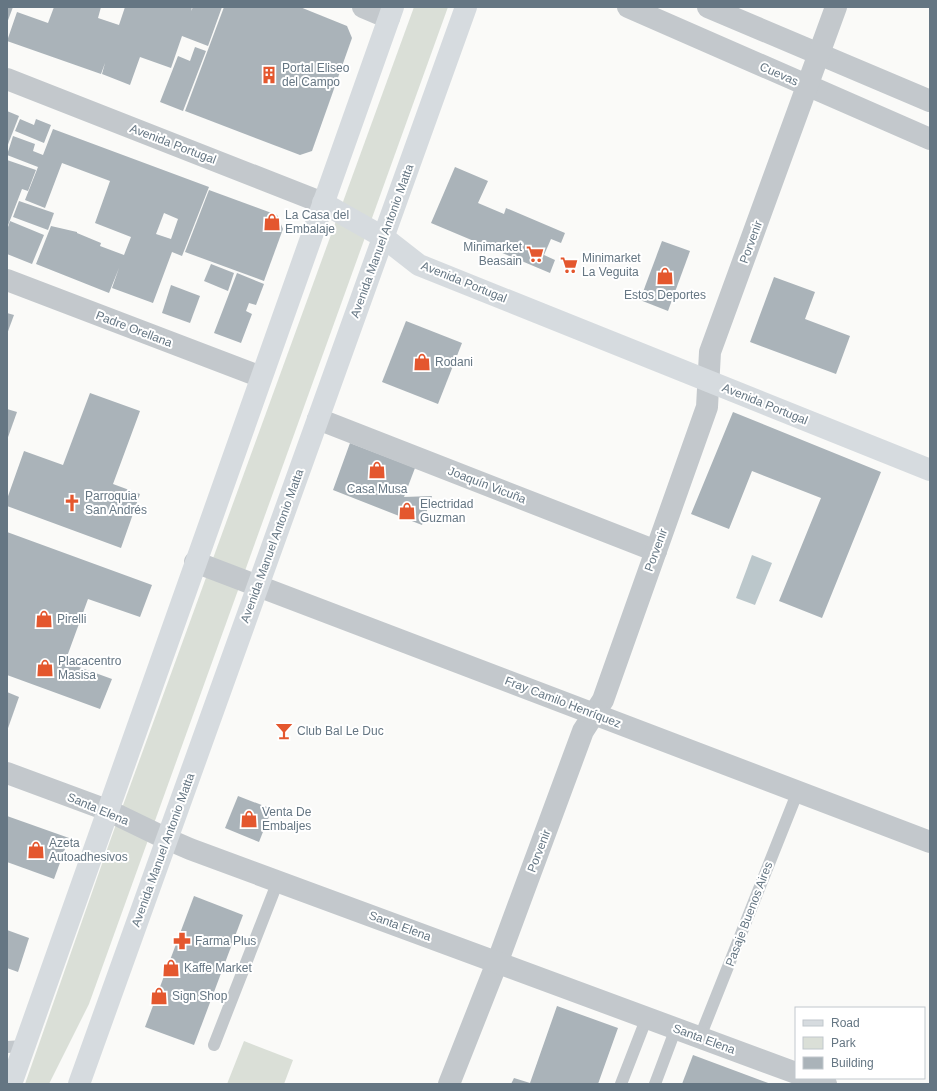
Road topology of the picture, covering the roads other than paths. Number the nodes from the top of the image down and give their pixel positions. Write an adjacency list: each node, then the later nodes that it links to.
1 (362, 7): 6 (street)
2 (466, 7): 13 (main road, Avenida Manuel Antonio Matta)
3 (628, 7): 9 (street, Cuevas)
4 (708, 7): 7 (street)
5 (836, 7): 7 (street, Porvenir)
6 (391, 12): 12 (main road)
7 (819, 54): 9 (street, Porvenir); 10 (street)
8 (7, 79): 12 (street, Avenida Portugal)
9 (807, 87): 11 (street, Cuevas); 16 (street, Porvenir)
10 (930, 101)
11 (930, 139)
12 (323, 203): 13 (main road, Avenida Portugal); 15 (main road)
13 (383, 237): 16 (main road, Avenida Portugal); 17 (main road, Avenida Manuel Antonio Matta)
14 (7, 280): 15 (street, Padre Orellana)
15 (261, 377): 20 (main road)
16 (709, 381): 18 (main road, Avenida Portugal); 19 (street, Porvenir)
17 (318, 419): 19 (street, Joaquín Vicuña); 21 (main road, Avenida Manuel Antonio Matta)
18 (930, 470)
19 (656, 551): 22 (street, Porvenir)
20 (195, 562): 21 (street, Fray Camilo Henríquez); 25 (main road)
21 (258, 586): 22 (street, Fray Camilo Henríquez); 26 (main road, Avenida Manuel Antonio Matta)
22 (594, 714): 24 (street, Fray Camilo Henríquez); 29 (street, Porvenir)
23 (7, 773): 25 (street, Santa Elena)
24 (798, 791): 27 (street, Fray Camilo Henríquez); 32 (lane, Pasaje Buenos Aires)
25 (107, 810): 26 (street, Santa Elena); 34 (main road)
26 (166, 840): 28 (street, Santa Elena); 38 (main road, Avenida Manuel Antonio Matta)
27 (930, 842)
28 (278, 881): 29 (street, Santa Elena); 33 (lane)
29 (496, 962): 30 (street, Santa Elena); 39 (street, Porvenir)
30 (647, 1017): 31 (street, Santa Elena); 40 (lane)
31 (676, 1028): 32 (street, Santa Elena); 41 (lane)
32 (700, 1037): 35 (street, Santa Elena)
33 (214, 1045)
34 (16, 1047): 37 (main road)
35 (795, 1073)
36 (813, 1079): 42 (street)
37 (11, 1084)
38 (79, 1084)
39 (448, 1084)
40 (621, 1084)
41 (655, 1084)
42 (826, 1084)

